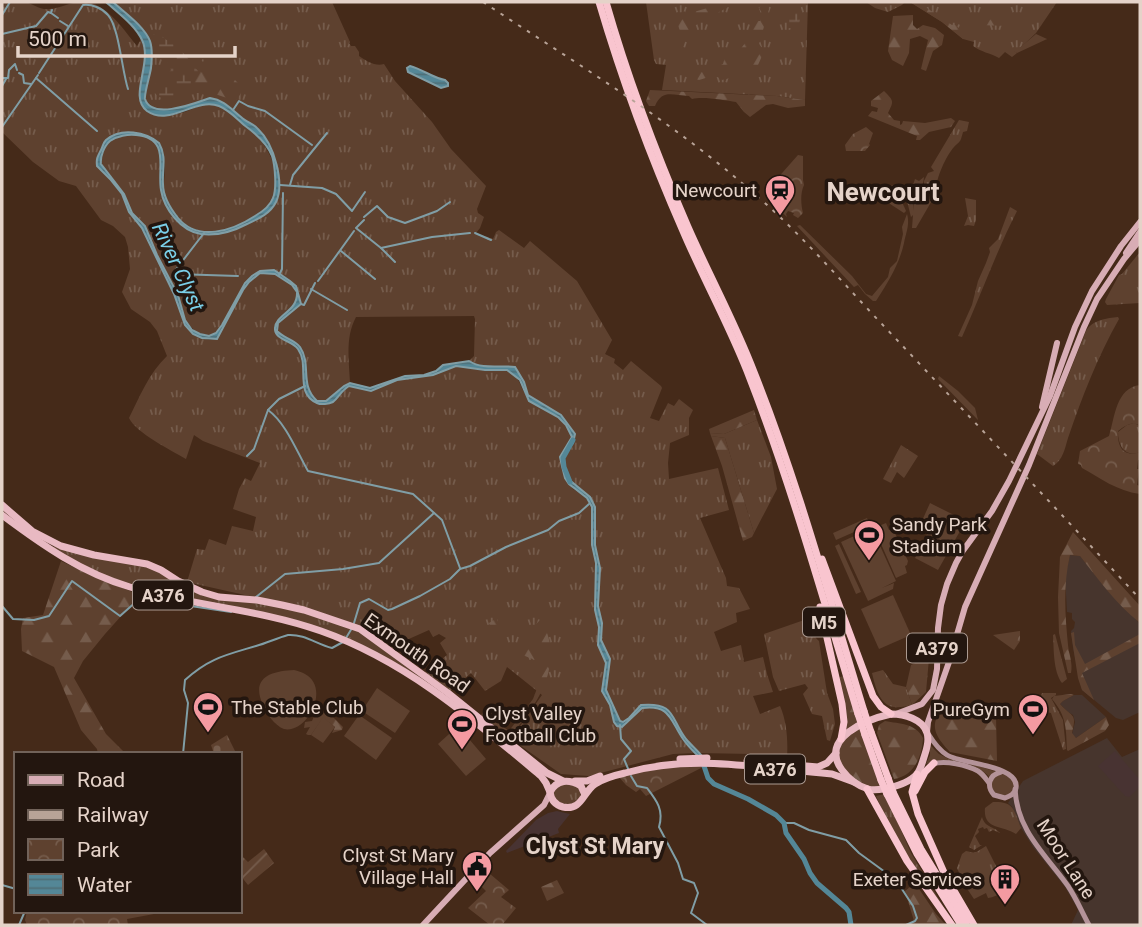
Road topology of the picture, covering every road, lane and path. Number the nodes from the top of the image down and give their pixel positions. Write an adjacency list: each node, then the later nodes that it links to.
1 (599, 2): 10 (highway, M5)
2 (606, 2): 10 (highway, M5)
3 (1140, 222): 8 (main road, A379)
4 (1140, 232): 6 (main road, A379)
5 (1140, 240): 6 (main road)
6 (1124, 259): 13 (main road, A379)
7 (1057, 343): 8 (main road, A379)
8 (1036, 425): 12 (main road, A379)
9 (2, 505): 21 (highway, Exmouth Road / A376)
10 (798, 505): 12 (highway, M5); 14 (highway, M5); 27 (highway, M5, bridge)
11 (2, 515): 26 (highway, Exmouth Road / A376)
12 (894, 713): 13 (highway); 14 (highway)
13 (927, 732): 19 (main road); 20 (highway)
14 (841, 738): 15 (highway)
15 (836, 753): 16 (highway, A376); 22 (highway)
16 (710, 760): 18 (highway, A376); 22 (highway, A376)
17 (934, 763): 20 (main road); 23 (main road); 30 (highway)
18 (627, 770): 21 (highway, A376); 28 (highway, A376)
19 (1001, 772): 23 (main road); 25 (main road)
20 (917, 774): 24 (highway); 30 (highway, M5)
21 (567, 781): 26 (highway); 28 (highway, A376)
22 (854, 782): 24 (highway)
23 (989, 783): 29 (main road)
24 (867, 789): 35 (highway)
25 (1016, 789): 29 (main road); 32 (main road, Moor Lane)
26 (550, 793): 31 (highway, A376); 33 (main road)
27 (890, 793): 36 (highway, M5); 37 (highway, M5)
28 (585, 795): 31 (highway, A376)
29 (1004, 799): 32 (main road, Moor Lane)
30 (914, 802): 37 (highway, M5)
31 (562, 806): 33 (main road)
32 (1019, 810): 38 (main road, Moor Lane)
33 (537, 812): 34 (main road)
34 (423, 925)
35 (952, 925)
36 (961, 925)
37 (971, 925)
38 (1089, 925)

